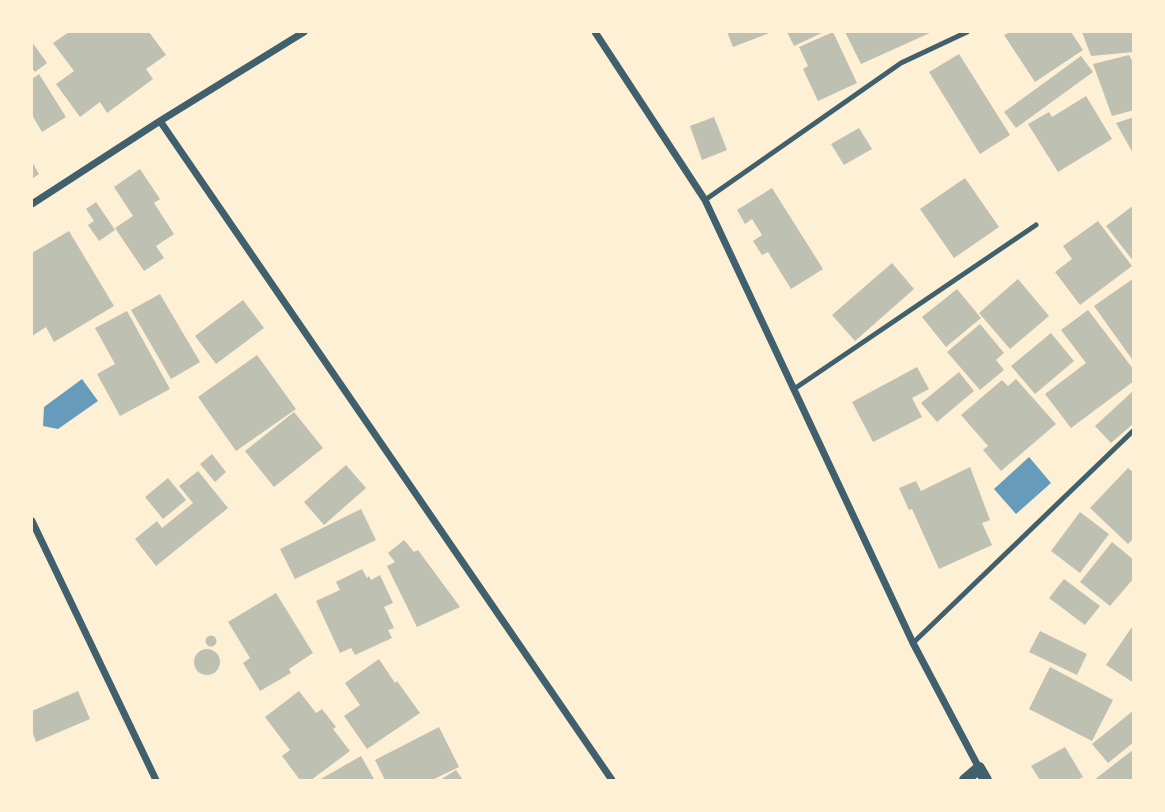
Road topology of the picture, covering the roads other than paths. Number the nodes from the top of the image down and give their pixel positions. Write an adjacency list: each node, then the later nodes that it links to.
1 (304, 32): 4 (street)
2 (595, 32): 5 (street)
3 (967, 32): 5 (lane)
4 (160, 121): 6 (street); 14 (street)
5 (705, 200): 8 (street)
6 (32, 204)
7 (1036, 225): 8 (lane)
8 (794, 389): 11 (street)
9 (1133, 430): 11 (lane)
10 (32, 522): 13 (street)
11 (913, 643): 12 (street)
12 (979, 768): 15 (street); 16 (street)
13 (156, 780)
14 (612, 780)
15 (965, 780)
16 (986, 780)

